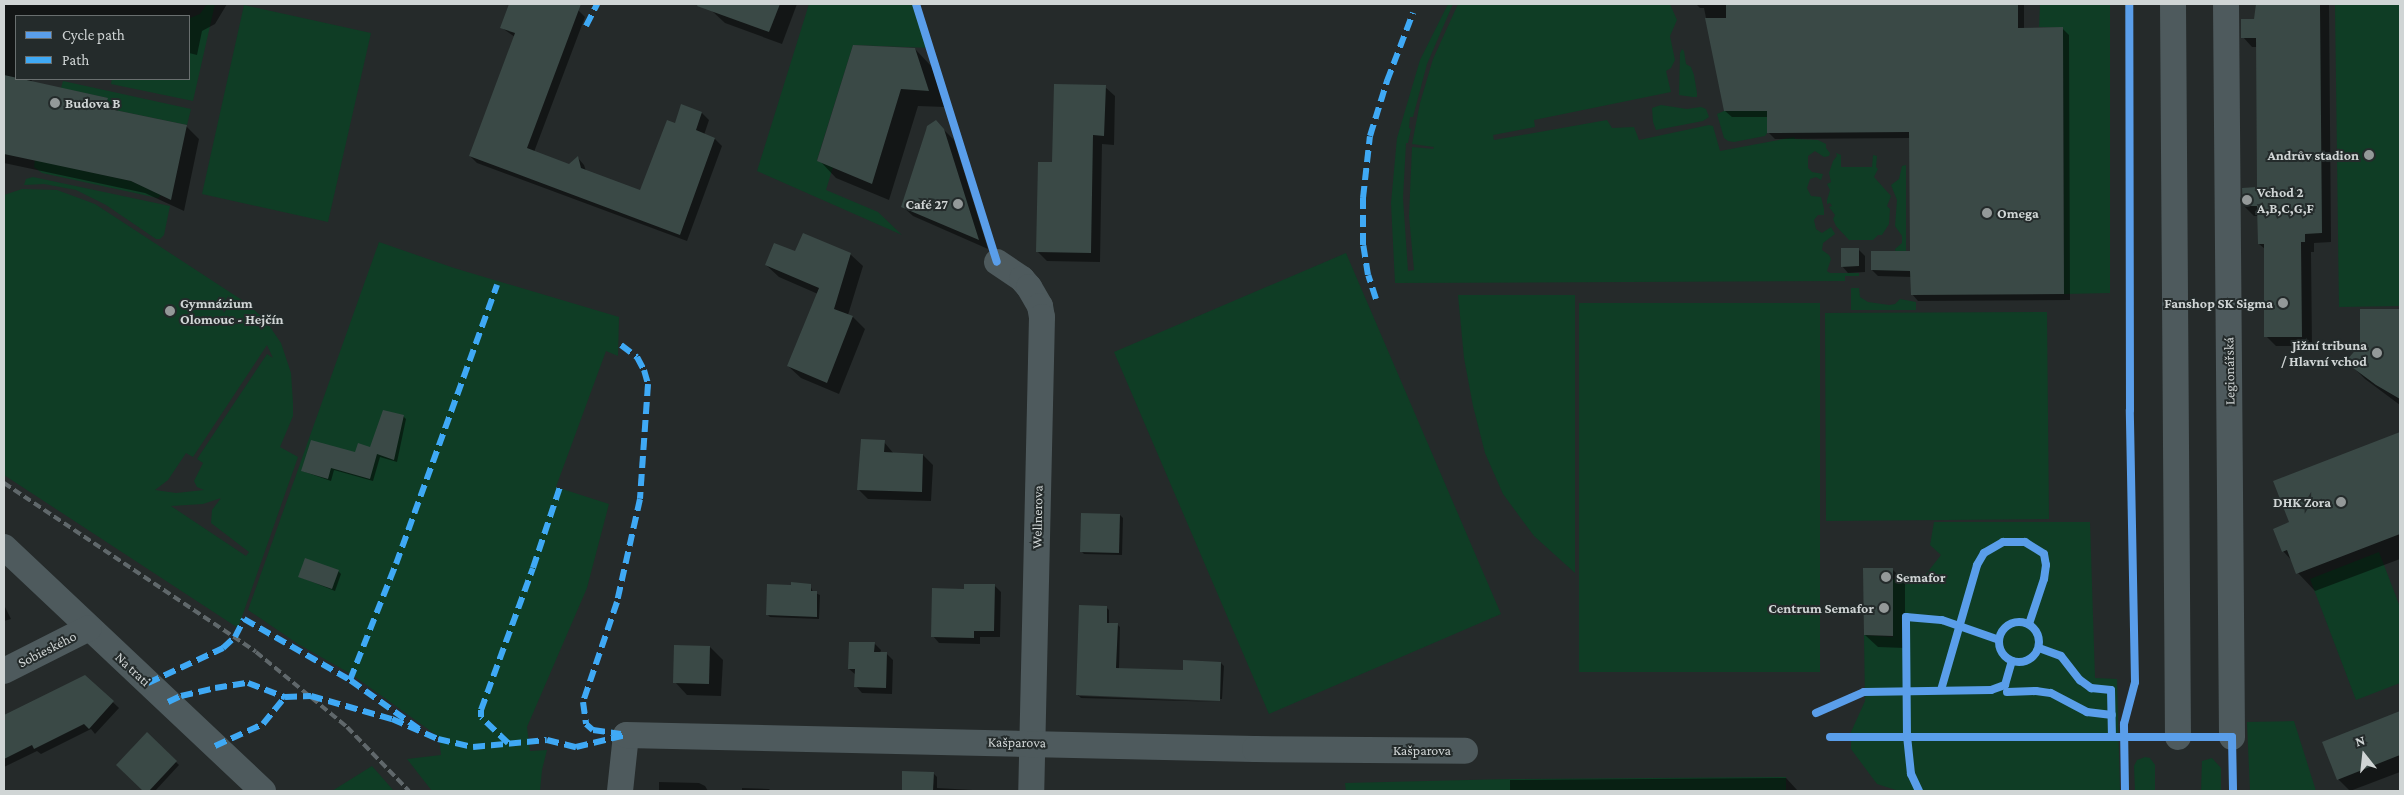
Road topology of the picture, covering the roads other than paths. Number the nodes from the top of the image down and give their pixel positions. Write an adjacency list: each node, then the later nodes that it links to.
1 (2173, 4): 7 (street)
2 (2226, 4): 8 (street, Legionářská)
3 (997, 262): 9 (street, Wellnerova)
4 (4, 547): 5 (street, Na trati)
5 (90, 628): 6 (street, Sobieského); 11 (street, Na trati)
6 (4, 671)
7 (2178, 737)
8 (2232, 737)
9 (1033, 742): 10 (street, Kašparova); 12 (street, Kašparova); 13 (street, Wellnerova)
10 (1465, 750)
11 (263, 791)
12 (620, 791)
13 (1031, 791)

